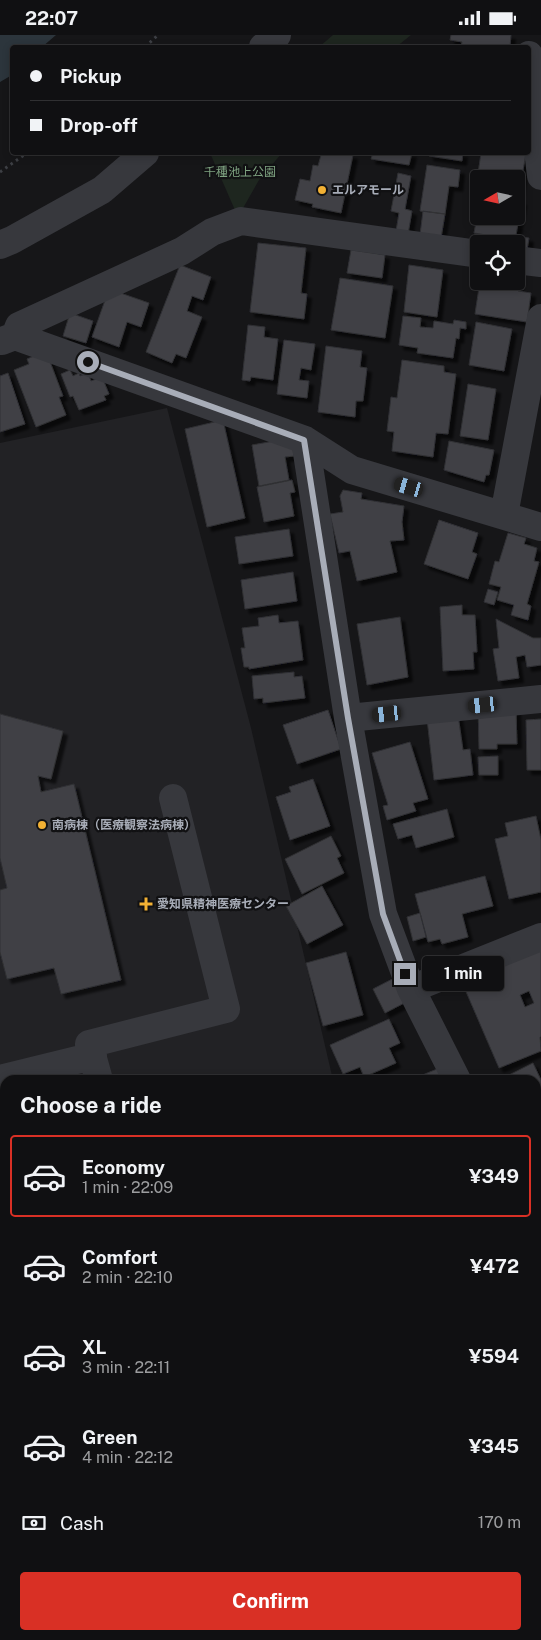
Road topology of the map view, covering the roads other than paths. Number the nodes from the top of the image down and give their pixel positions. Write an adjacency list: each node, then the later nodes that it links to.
1 (277, 35): 2 (street)
2 (265, 45)
3 (533, 73): 5 (street)
4 (143, 155): 6 (street)
5 (541, 176)
6 (0, 245)
7 (470, 253): 11 (street)
8 (525, 260): 9 (street)
9 (541, 263)
10 (541, 318): 13 (street)
11 (8, 339): 12 (street)
12 (304, 440): 13 (street); 16 (street)
13 (504, 515): 14 (street)
14 (541, 527)
15 (541, 699): 16 (street)
16 (348, 718): 19 (street)
17 (173, 798): 20 (street)
18 (541, 937): 19 (street)
19 (411, 989): 22 (street)
20 (96, 1068): 21 (street)
21 (35, 1075)
22 (455, 1075)

